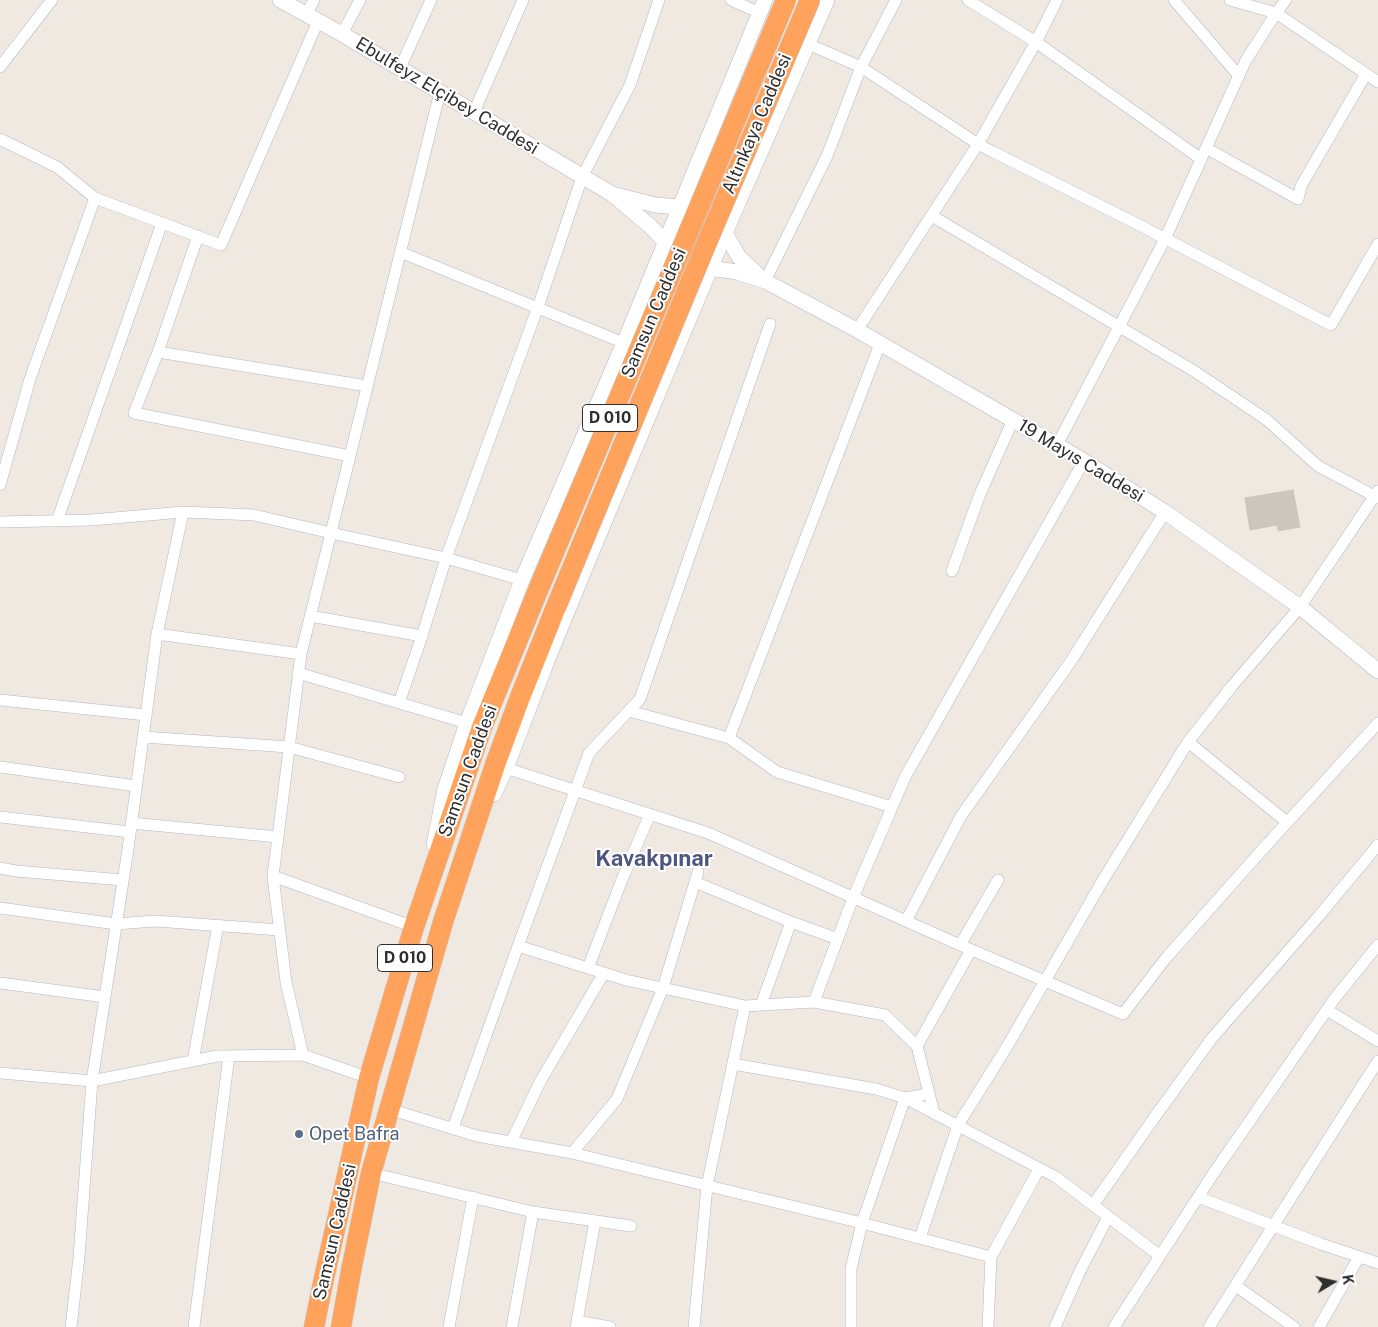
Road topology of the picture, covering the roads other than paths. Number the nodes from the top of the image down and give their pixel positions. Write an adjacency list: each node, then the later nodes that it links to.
1 (52, 0): 24 (street)
2 (280, 0): 20 (street, Ebulfeyz Elçibey Caddesi)
3 (314, 0): 20 (street)
4 (360, 0): 21 (street)
5 (431, 0): 26 (street)
6 (523, 0): 31 (street)
7 (659, 0): 36 (street)
8 (731, 0): 18 (street)
9 (786, 0): 45 (highway, Altınkaya Caddesi / D 010, bridge)
10 (810, 0): 49 (highway, Altınkaya Caddesi / D 010, bridge)
11 (827, 0): 23 (street)
12 (896, 0): 25 (street)
13 (968, 0): 22 (street)
14 (1057, 0): 22 (street)
15 (1174, 0): 28 (street)
16 (1230, 0): 19 (street)
17 (1286, 0): 19 (street)
18 (762, 7): 39 (street)
19 (1276, 13): 27 (street); 28 (street)
20 (312, 18): 21 (street, Ebulfeyz Elçibey Caddesi); 44 (street)
21 (342, 34): 26 (street, Ebulfeyz Elçibey Caddesi)
22 (1036, 42): 33 (street); 35 (street)
23 (808, 44): 25 (street); 43 (street)
24 (0, 67)
25 (861, 67): 33 (street); 53 (street)
26 (400, 68): 30 (street, Ebulfeyz Elçibey Caddesi)
27 (1366, 74): 29 (street); 34 (street)
28 (1239, 76): 34 (street)
29 (1378, 82)
30 (440, 92): 31 (street, Ebulfeyz Elçibey Caddesi); 50 (street)
31 (474, 112): 36 (street, Ebulfeyz Elçibey Caddesi)
32 (0, 139): 38 (street)
33 (978, 144): 40 (street); 46 (street)
34 (1206, 148): 35 (street)
35 (1201, 160): 46 (street)
36 (582, 177): 37 (street, Ebulfeyz Elçibey Caddesi); 54 (street)
37 (612, 194): 39 (street, Ebulfeyz Elçibey Caddesi); 47 (street, Ebulfeyz Elçibey Caddesi)
38 (95, 198): 42 (street); 66 (street)
39 (679, 207): 41 (street, Ebulfeyz Elçibey Caddesi); 47 (street)
40 (932, 216): 56 (street); 57 (street)
41 (706, 218): 43 (street, 19 Mayıs Caddesi)
42 (162, 223): 44 (street); 70 (street)
43 (725, 233): 52 (street); 53 (street, 19 Mayıs Caddesi)
44 (198, 236): 60 (street)
45 (686, 237): 109 (highway, Samsun Caddesi / D 010, bridge)
46 (1165, 239): 48 (street); 56 (street)
47 (666, 243): 51 (street, Ebulfeyz Elçibey Caddesi); 58 (street)
48 (1378, 244)
49 (705, 247): 93 (highway, Samsun Caddesi / D 010, bridge)
50 (400, 252): 54 (street); 61 (street)
51 (689, 261): 52 (street, 19 Mayıs Caddesi)
52 (710, 269): 53 (street, 19 Mayıs Caddesi); 93 (street)
53 (765, 281): 57 (street, 19 Mayıs Caddesi)
54 (538, 307): 58 (street); 73 (street)
55 (770, 324): 85 (street)
56 (1119, 326): 63 (street); 67 (street)
57 (857, 330): 59 (street, 19 Mayıs Caddesi)
58 (624, 343): 75 (street)
59 (880, 344): 62 (street, 19 Mayıs Caddesi); 90 (street)
60 (158, 352): 61 (street); 64 (street)
61 (367, 386): 64 (street)
62 (1012, 420): 63 (street, 19 Mayıs Caddesi); 74 (street)
63 (1057, 445): 65 (street, 19 Mayıs Caddesi)
64 (350, 456): 72 (street)
65 (1084, 461): 69 (street, 19 Mayıs Caddesi); 98 (street)
66 (0, 485)
67 (1377, 495): 76 (street)
68 (183, 512): 70 (street); 72 (street); 78 (street)
69 (1165, 512): 76 (street, 19 Mayıs Caddesi); 112 (street)
70 (57, 520): 71 (street)
71 (0, 522)
72 (331, 534): 73 (street); 77 (street)
73 (446, 558): 75 (street); 79 (street)
74 (952, 571)
75 (522, 580): 87 (street)
76 (1300, 607): 81 (street, 19 Mayıs Caddesi); 91 (street)
77 (310, 616): 79 (street); 80 (street)
78 (157, 634): 80 (street); 86 (street)
79 (422, 636): 84 (street)
80 (301, 654): 82 (street)
81 (1378, 671)
82 (298, 673): 84 (street); 92 (street)
83 (0, 700): 86 (street)
84 (399, 703): 87 (street)
85 (629, 711): 90 (street); 97 (street)
86 (146, 715): 89 (street)
87 (467, 723): 109 (street)
88 (1378, 724): 101 (street)
89 (143, 737): 92 (street); 96 (street)
90 (729, 738): 98 (street)
91 (1188, 742): 101 (street); 124 (street)
92 (289, 747): 95 (street); 103 (street)
93 (500, 766): 97 (street); 144 (highway, Samsun Caddesi / D 010)
94 (0, 767): 96 (street)
95 (399, 777)
96 (136, 786): 102 (street)
97 (575, 791): 99 (street); 120 (street)
98 (892, 807): 110 (street)
99 (650, 814): 110 (street); 122 (street)
100 (0, 817): 102 (street)
101 (1287, 822): 124 (street)
102 (131, 827): 103 (street); 107 (street)
103 (278, 837): 106 (street)
104 (1378, 845): 155 (street)
105 (0, 868): 107 (street)
106 (273, 876): 116 (street); 117 (street)
107 (123, 880): 114 (street)
108 (998, 880): 121 (street)
109 (425, 892): 116 (highway, Samsun Caddesi / D 010)
110 (853, 898): 112 (street); 118 (street)
111 (0, 908): 114 (street)
112 (906, 921): 121 (street)
113 (791, 922): 118 (street); 126 (street); 129 (street)
114 (116, 924): 115 (street); 127 (street)
115 (218, 925): 117 (street); 136 (street)
116 (414, 927): 140 (highway, Samsun Caddesi / D 010)
117 (280, 930): 134 (street)
118 (838, 938): 128 (street)
119 (1378, 945): 131 (street)
120 (518, 946): 122 (street); 147 (street)
121 (965, 948): 124 (street); 133 (street)
122 (588, 968): 123 (street)
123 (604, 973): 126 (street); 148 (street)
124 (1044, 982): 146 (street)
125 (0, 983): 127 (street)
126 (663, 988): 130 (street); 149 (street)
127 (105, 997): 141 (street)
128 (814, 1002): 129 (street); 133 (street)
129 (761, 1005): 130 (street)
130 (745, 1006): 138 (street)
131 (1327, 1010): 132 (street); 154 (street)
132 (1378, 1041)
133 (917, 1046): 142 (street)
134 (303, 1055): 135 (street); 140 (street)
135 (229, 1056): 136 (street); 170 (street)
136 (193, 1061): 141 (street)
137 (1378, 1061): 161 (street)
138 (733, 1064): 143 (street); 152 (street)
139 (0, 1073): 141 (street)
140 (369, 1078): 171 (highway, Samsun Caddesi / D 010)
141 (92, 1081): 169 (street)
142 (929, 1094): 143 (street); 145 (street)
143 (905, 1098): 145 (street); 159 (street)
144 (389, 1109): 147 (street); 151 (highway, Samsun Caddesi / D 010)
145 (934, 1113): 146 (street)
146 (958, 1125): 150 (street); 162 (street)
147 (453, 1128): 148 (street)
148 (511, 1142): 149 (street)
149 (572, 1153): 152 (street)
150 (1039, 1168): 155 (street); 164 (street)
151 (372, 1173): 153 (street); 172 (highway, Samsun Caddesi / D 010)
152 (707, 1186): 159 (street); 176 (street)
153 (473, 1197): 156 (street); 173 (street)
154 (1198, 1197): 161 (street); 163 (street)
155 (1093, 1205): 157 (street)
156 (533, 1212): 158 (street); 174 (street)
157 (1108, 1217): 163 (street); 179 (street)
158 (594, 1221): 160 (street); 168 (street)
159 (862, 1223): 162 (street); 177 (street)
160 (631, 1226)
161 (1274, 1226): 165 (street); 167 (street)
162 (920, 1238): 164 (street)
163 (1160, 1256): 180 (street)
164 (991, 1257): 178 (street)
165 (1359, 1257): 166 (street); 183 (street)
166 (1378, 1263)
167 (1236, 1286): 181 (street); 182 (street)
168 (576, 1324): 175 (street)
169 (71, 1327)
170 (194, 1327)
171 (314, 1327)
172 (340, 1327)
173 (449, 1327)
174 (512, 1327)
175 (610, 1327)
176 (694, 1327)
177 (851, 1327)
178 (988, 1327)
179 (1055, 1327)
180 (1114, 1327)
181 (1209, 1327)
182 (1294, 1327)
183 (1319, 1327)

